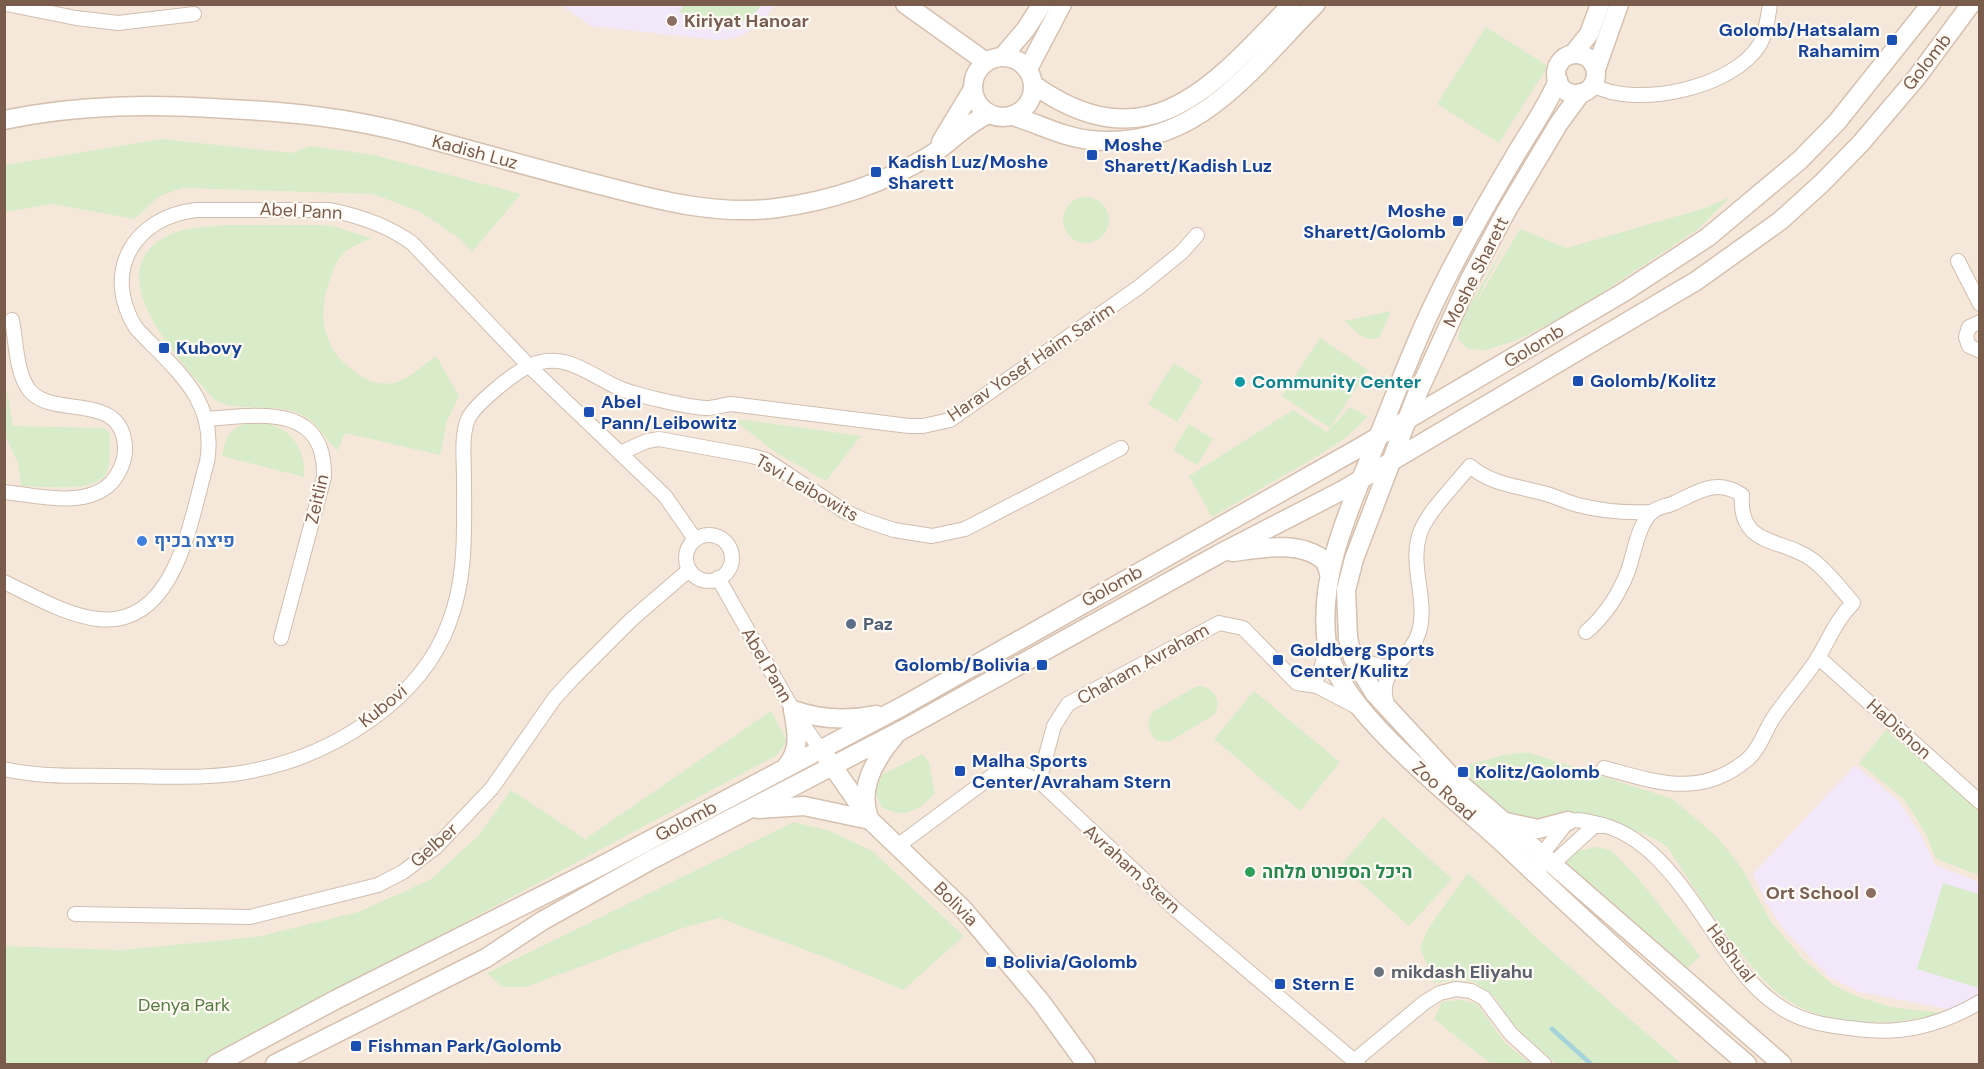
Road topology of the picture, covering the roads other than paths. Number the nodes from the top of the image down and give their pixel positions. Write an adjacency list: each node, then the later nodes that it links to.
1 (6, 4): 12 (street)
2 (905, 4): 14 (main road)
3 (1042, 4): 14 (main road, Kadish Luz)
4 (1062, 4): 15 (main road)
5 (1292, 4): 15 (main road)
6 (1316, 4): 19 (main road)
7 (1600, 4): 13 (main road)
8 (1619, 4): 17 (main road, Moshe Sharett)
9 (1770, 4): 17 (street)
10 (1931, 4): 30 (main road, Golomb)
11 (1971, 4): 36 (main road, Golomb)
12 (194, 14)
13 (1573, 54): 16 (main road); 17 (main road)
14 (984, 71): 15 (main road); 18 (main road); 21 (main road, Kadish Luz)
15 (1031, 77): 19 (main road)
16 (1557, 80): 17 (main road); 33 (main road, Moshe Sharett)
17 (1590, 82): 28 (main road, Moshe Sharett)
18 (989, 114): 19 (main road); 21 (main road, Kadish Luz)
19 (1013, 116)
20 (4, 120): 21 (main road, Kadish Luz)
21 (934, 153)
22 (1197, 235): 29 (street, Harav Yosef Haim Sarim)
23 (1958, 261): 24 (street)
24 (1980, 304)
25 (12, 320): 38 (street)
26 (1980, 322): 27 (street)
27 (1980, 351)
28 (1431, 362): 30 (main road); 31 (main road, Moshe Sharett)
29 (529, 366): 32 (street, Abel Pann); 35 (street, Abel Pann); 62 (street, Kubovi)
30 (1460, 390): 31 (main road, Golomb)
31 (1407, 418): 33 (main road, Golomb); 36 (main road, Moshe Sharett)
32 (207, 419): 45 (street); 47 (street, Zeitlin)
33 (1379, 436): 37 (main road, Zoo Road); 53 (main road, Golomb)
34 (1121, 448): 35 (street, Tsvi Leibowits)
35 (620, 453): 40 (street, Abel Pann)
36 (1392, 461): 37 (main road, Golomb); 50 (main road, Zoo Road)
37 (1362, 478): 41 (main road, Golomb); 43 (main road, Zoo Road)
38 (4, 492)
39 (1652, 512): 46 (street); 49 (street); 51 (street)
40 (695, 539): 42 (street); 44 (street)
41 (1219, 554): 43 (main road); 57 (main road, Golomb)
42 (689, 570): 44 (street); 72 (street, Gelber)
43 (1329, 573): 48 (main road, Zoo Road)
44 (718, 578): 54 (street, Abel Pann)
45 (4, 582)
46 (1586, 632)
47 (281, 638)
48 (1327, 644): 52 (street); 55 (main road, Zoo Road)
49 (1818, 657): 61 (street); 64 (street, HaDishon)
50 (1353, 658): 51 (street); 56 (main road, Zoo Road)
51 (1395, 667): 56 (street)
52 (1312, 685): 55 (street, Chaham Avraham); 63 (street, Chaham Avraham)
53 (903, 706): 54 (main road); 58 (main road, Golomb)
54 (793, 710): 58 (street, Abel Pann); 60 (main road)
55 (1365, 711): 71 (main road, Zoo Road)
56 (1389, 711): 67 (main road, Zoo Road)
57 (902, 730): 59 (main road, Golomb); 66 (main road)
58 (820, 749): 59 (main road, Bolivia); 60 (main road, Golomb)
59 (832, 766): 65 (main road, Golomb); 66 (main road, Bolivia)
60 (785, 768): 75 (main road, Golomb)
61 (1604, 768)
62 (4, 769)
63 (1039, 781): 70 (street, Avraham Stern); 74 (street, Avraham Stern)
64 (1980, 801)
65 (744, 811): 66 (main road); 76 (main road, Golomb)
66 (870, 820): 70 (main road, Bolivia)
67 (1503, 821): 68 (main road); 71 (main road, Zoo Road)
68 (1568, 821): 69 (street, HaShual); 71 (street)
69 (1614, 826): 71 (street); 73 (street, HaShual)
70 (896, 847): 77 (main road, Bolivia)
71 (1540, 863): 79 (main road, Zoo Road); 80 (main road, Zoo Road)
72 (75, 914)
73 (1980, 1002)
74 (1356, 1063): 78 (street)
75 (216, 1065)
76 (275, 1065)
77 (1086, 1065)
78 (1544, 1065)
79 (1747, 1065)
80 (1782, 1065)

